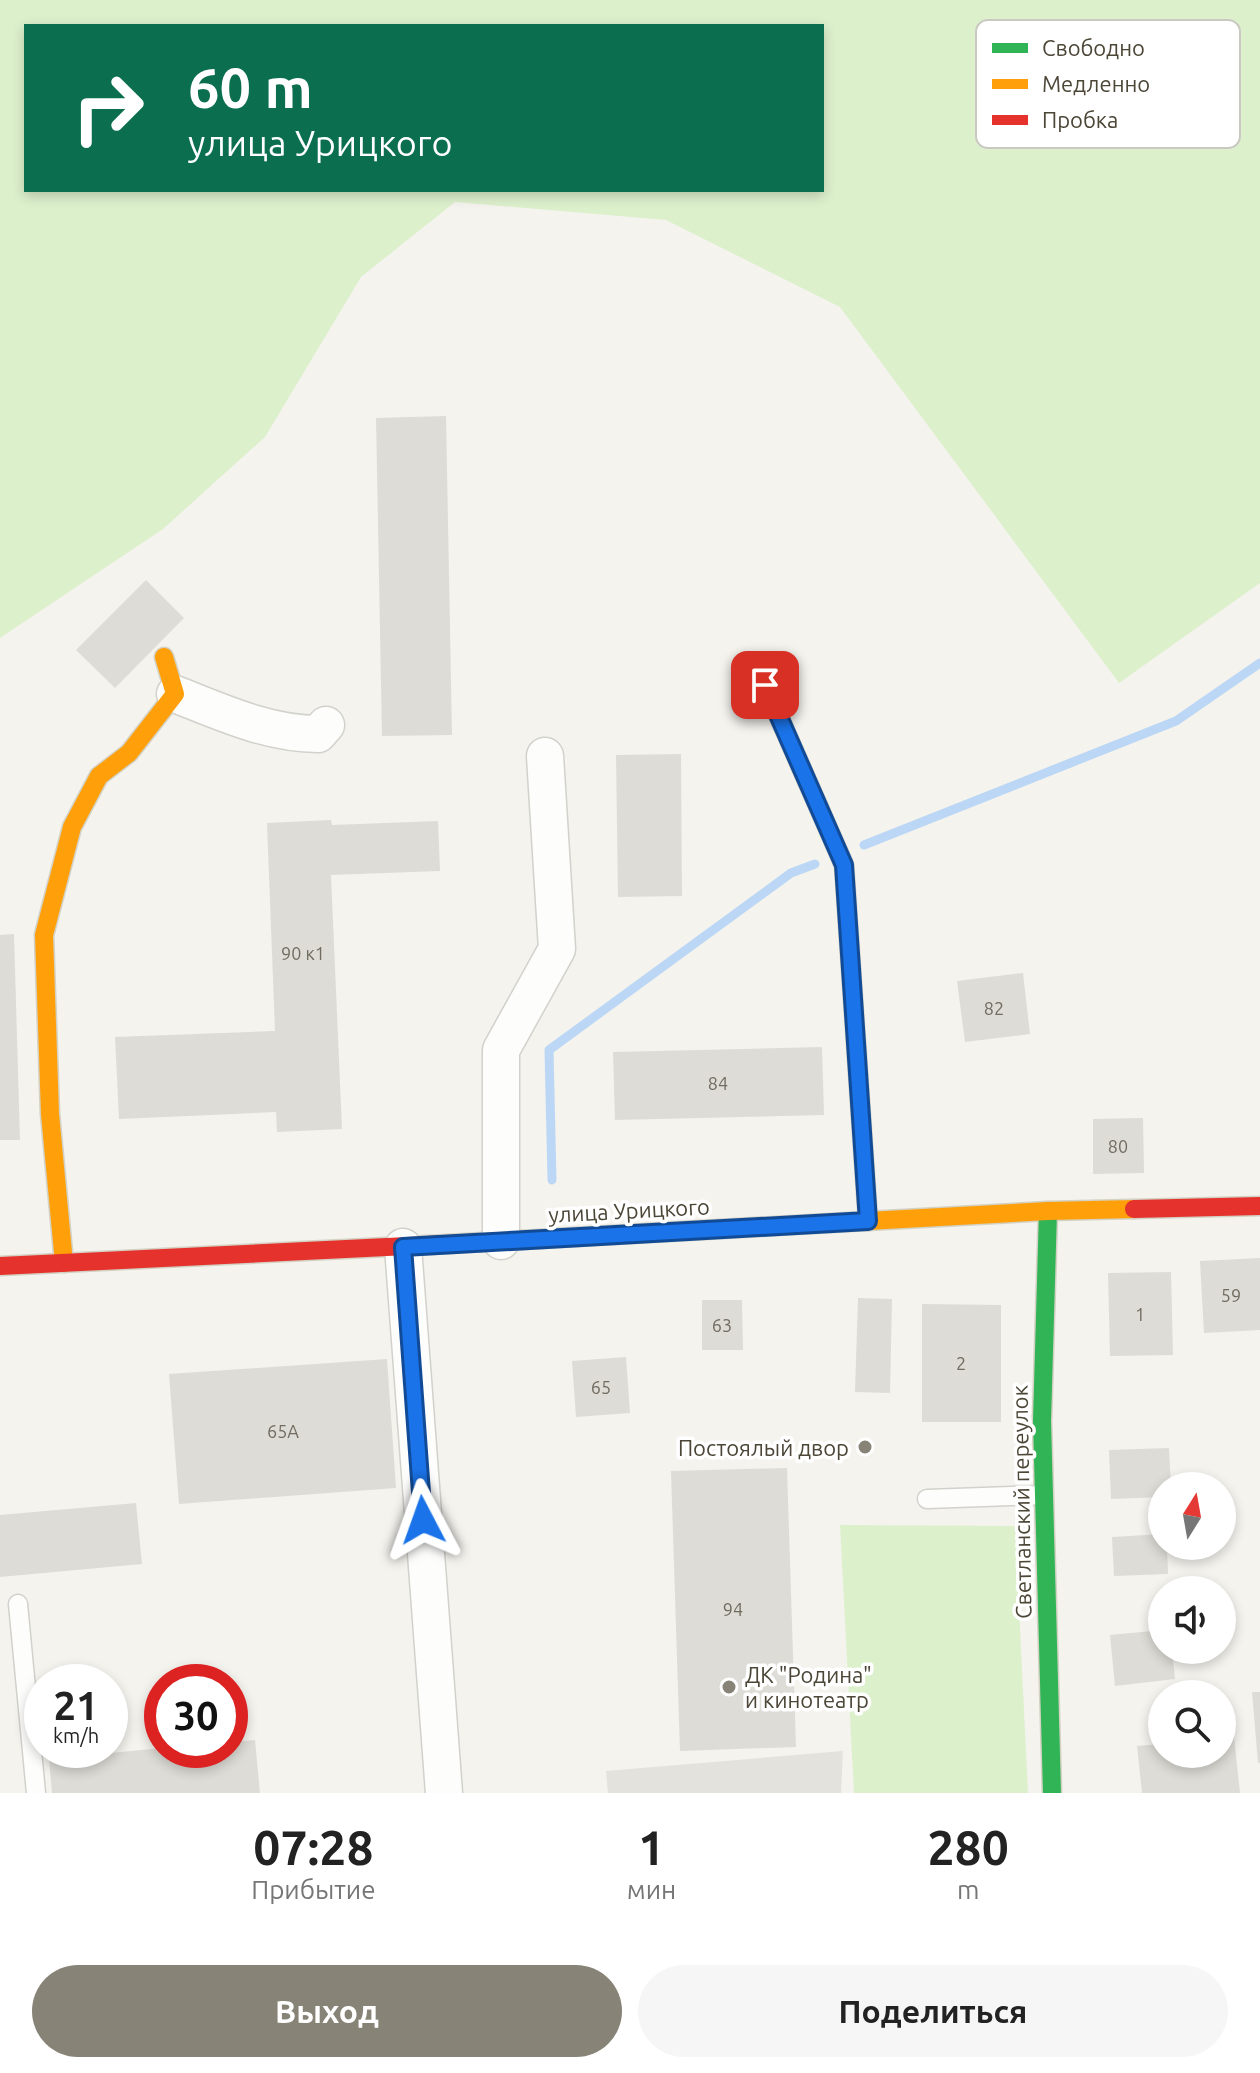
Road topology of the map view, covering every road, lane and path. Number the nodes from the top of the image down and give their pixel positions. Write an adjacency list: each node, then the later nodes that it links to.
1 (164, 657): 3 (street)
2 (765, 685): 8 (street)
3 (175, 694): 4 (street); 11 (street)
4 (326, 725)
5 (545, 756): 9 (street)
6 (1260, 1206): 7 (street, улица Урицкого)
7 (1048, 1211): 8 (street, улица Урицкого); 13 (street, Светланский переулок)
8 (868, 1221): 9 (street, улица Урицкого)
9 (501, 1241): 10 (street, улица Урицкого)
10 (403, 1247): 11 (street, улица Урицкого); 17 (street)
11 (64, 1263): 12 (street, улица Урицкого)
12 (0, 1266)
13 (1043, 1495): 14 (lane); 18 (street, Светланский переулок)
14 (927, 1499)
15 (18, 1604): 16 (lane)
16 (36, 1793)
17 (444, 1793)
18 (1052, 1793)

